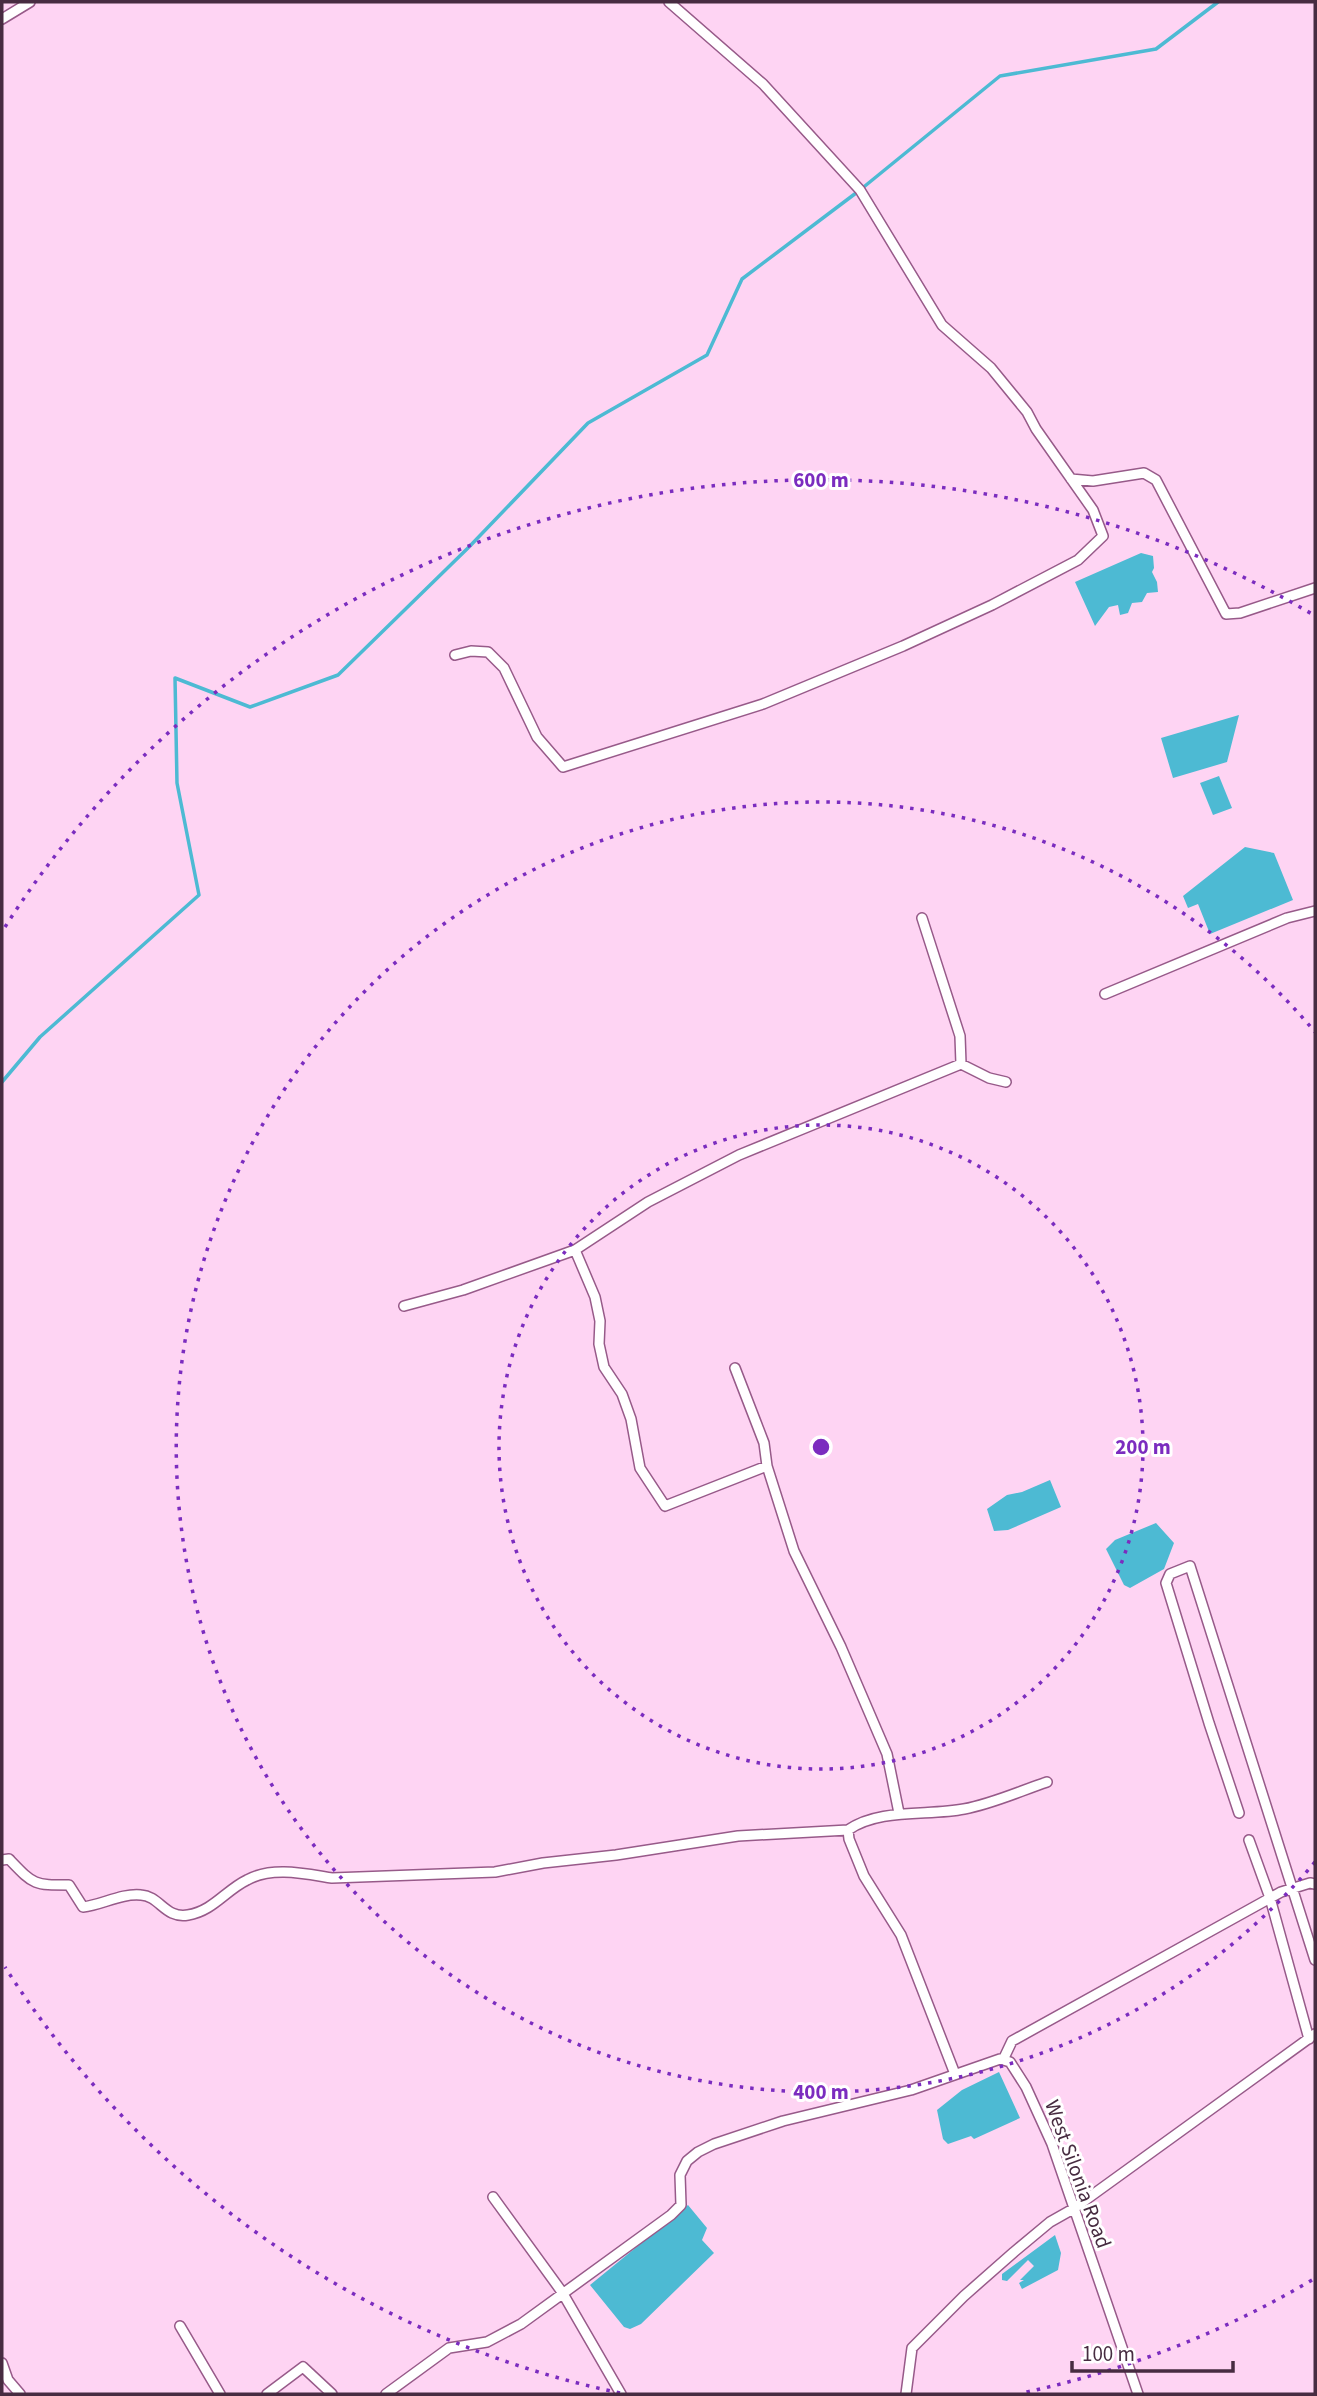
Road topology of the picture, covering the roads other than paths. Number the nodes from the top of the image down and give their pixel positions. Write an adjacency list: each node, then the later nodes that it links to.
1 (30, 2): 3 (street)
2 (669, 2): 4 (street)
3 (2, 19)
4 (1071, 479): 5 (street); 6 (street)
5 (1315, 588)
6 (455, 655)
7 (1315, 911): 9 (street)
8 (922, 918): 10 (street)
9 (1105, 994)
10 (961, 1064): 11 (street); 12 (street)
11 (1006, 1083)
12 (575, 1250): 13 (street); 15 (street)
13 (404, 1306)
14 (735, 1368): 15 (street)
15 (767, 1466): 18 (street)
16 (1047, 1782): 18 (street)
17 (1239, 1813): 23 (street)
18 (899, 1814): 19 (street)
19 (848, 1830): 21 (street); 28 (street)
20 (1249, 1840): 24 (street)
21 (2, 1860)
22 (1315, 1884): 23 (street)
23 (1293, 1888): 24 (street); 25 (street)
24 (1270, 1898): 26 (street); 27 (street)
25 (1315, 1960)
26 (1312, 2036): 30 (street)
27 (1003, 2060): 28 (street); 30 (street, West Silonia Road)
28 (955, 2074): 31 (street)
29 (493, 2197): 31 (street)
30 (1073, 2208): 40 (street); 41 (street, West Silonia Road)
31 (562, 2292): 38 (street); 39 (street)
32 (180, 2326): 35 (street)
33 (2, 2363): 34 (street)
34 (20, 2394)
35 (220, 2394)
36 (267, 2394): 37 (street)
37 (332, 2394)
38 (386, 2394)
39 (621, 2394)
40 (906, 2394)
41 (1138, 2394)

